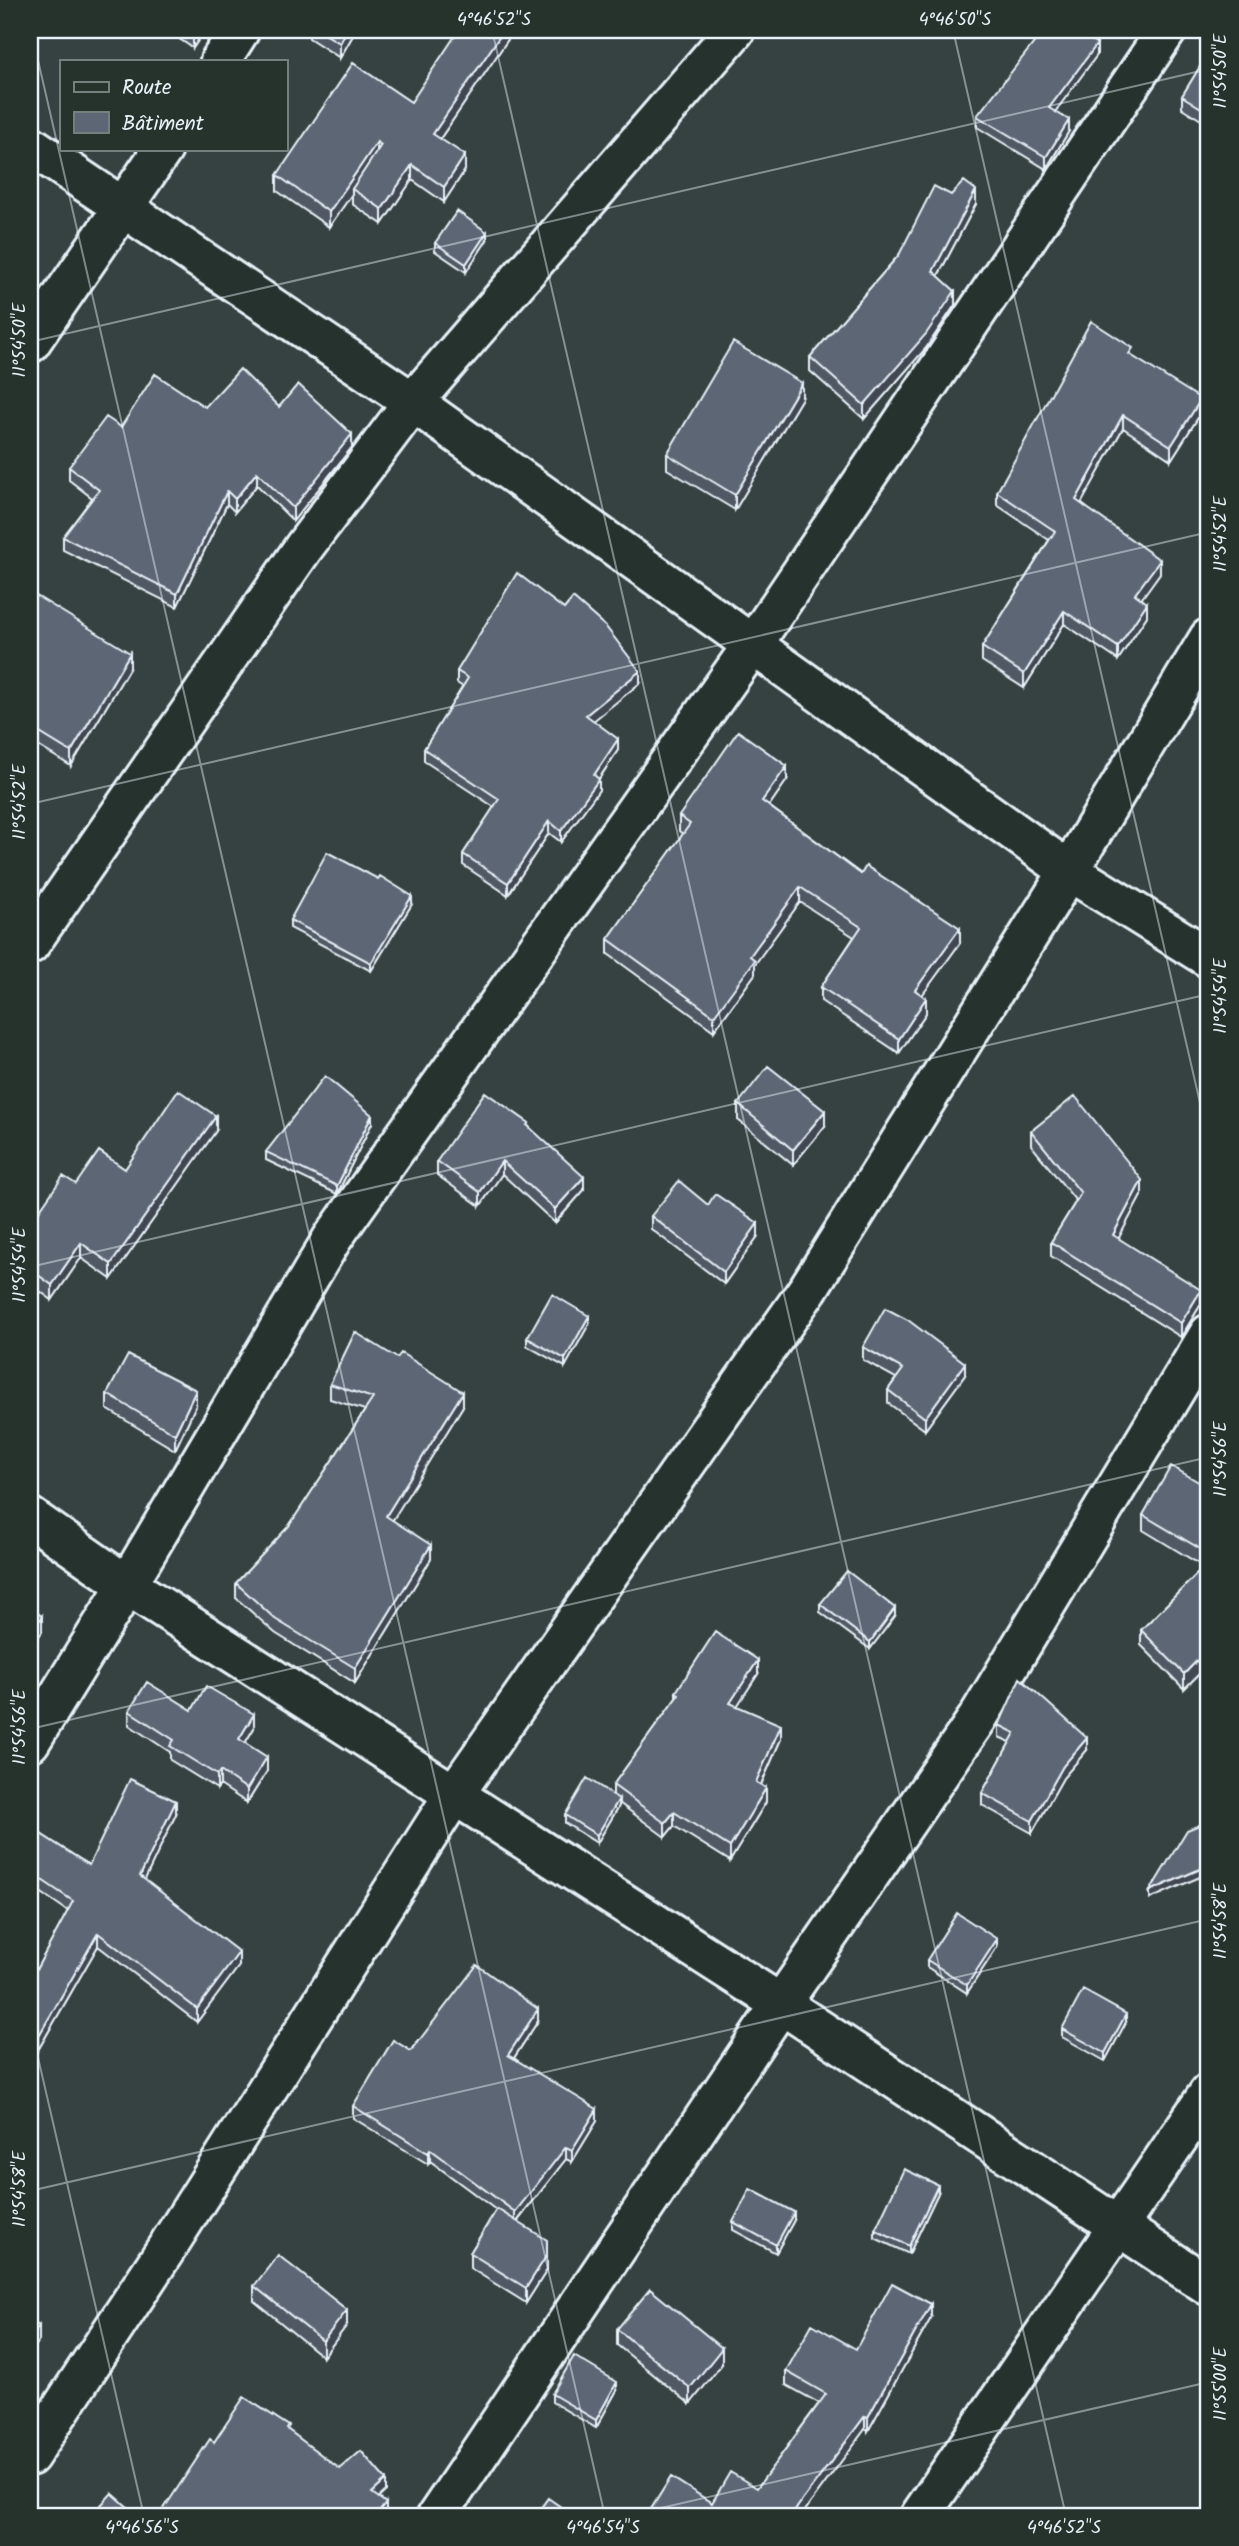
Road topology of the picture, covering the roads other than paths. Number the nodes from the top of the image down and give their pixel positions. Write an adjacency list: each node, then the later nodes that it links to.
1 (240, 30): 4 (street)
2 (735, 30): 9 (street)
3 (1167, 30): 11 (street)
4 (221, 60)
5 (30, 145): 7 (street)
6 (162, 150): 7 (street)
7 (125, 209): 8 (street); 9 (street)
8 (30, 343)
9 (413, 402): 11 (street); 13 (street)
10 (1209, 638): 12 (street)
11 (754, 643): 12 (street); 17 (street)
12 (1069, 871): 14 (street); 19 (street)
13 (30, 944)
14 (1209, 958)
15 (1209, 1334): 20 (street)
16 (30, 1517): 17 (street)
17 (127, 1585): 18 (street); 19 (street)
18 (30, 1742)
19 (453, 1796): 20 (street); 24 (street)
20 (781, 2004): 22 (street); 25 (street)
21 (1209, 2093): 22 (street)
22 (1119, 2227): 23 (street); 26 (street)
23 (1209, 2286)
24 (30, 2456)
25 (437, 2516)
26 (920, 2516)

